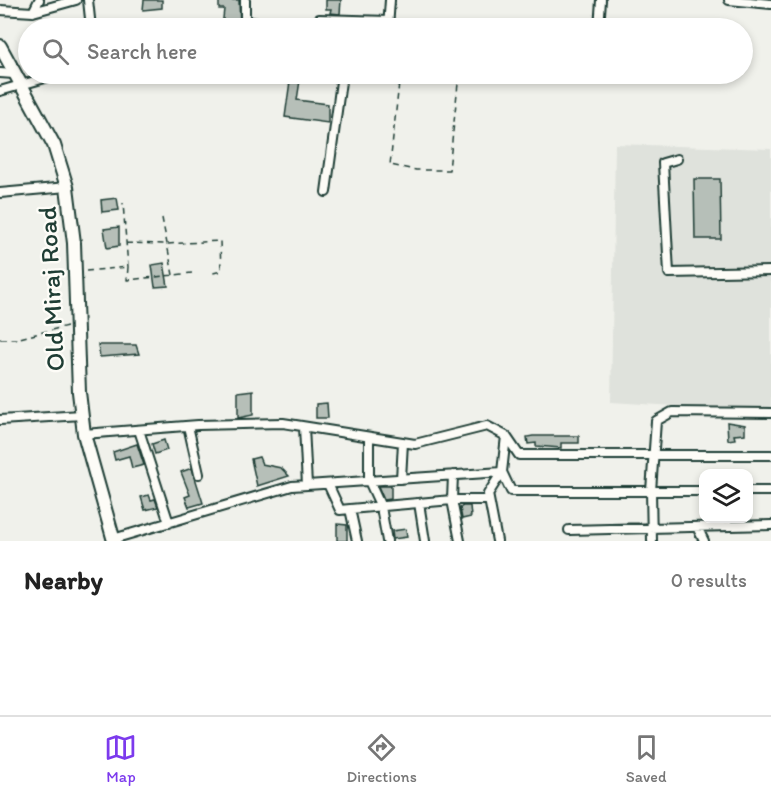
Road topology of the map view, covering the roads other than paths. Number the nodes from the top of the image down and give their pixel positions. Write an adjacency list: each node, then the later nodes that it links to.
1 (39, 0): 10 (street)
2 (76, 0): 10 (street)
3 (88, 0): 11 (street)
4 (245, 0): 12 (street)
5 (390, 0): 13 (street)
6 (601, 0): 14 (street)
7 (729, 0): 8 (street)
8 (771, 4)
9 (0, 10): 10 (street)
10 (33, 12)
11 (90, 18)
12 (245, 18)
13 (389, 18)
14 (600, 18)
15 (0, 46): 17 (main road, Old Miraj Road)
16 (0, 73): 17 (street)
17 (18, 79): 20 (street)
18 (21, 84): 22 (main road, Old Miraj Road)
19 (341, 84): 23 (street)
20 (0, 91)
21 (677, 159): 25 (street)
22 (67, 187): 24 (street); 27 (main road, Old Miraj Road)
23 (326, 192)
24 (0, 193)
25 (771, 271)
26 (771, 413): 36 (street)
27 (82, 415): 28 (street); 32 (main road, Old Miraj Road)
28 (0, 420)
29 (188, 426): 30 (street); 31 (street); 39 (street)
30 (304, 427): 34 (street); 44 (street)
31 (139, 430): 32 (street); 54 (street)
32 (84, 434): 59 (main road, Old Miraj Road)
33 (506, 436): 35 (street); 36 (street); 38 (street)
34 (369, 437): 35 (street); 42 (street)
35 (403, 442): 41 (street)
36 (654, 455): 37 (street); 45 (street)
37 (771, 455)
38 (502, 472): 40 (street); 45 (street); 50 (street)
39 (199, 474)
40 (453, 476): 41 (street); 49 (street)
41 (401, 479): 42 (street)
42 (369, 481): 43 (street); 52 (street)
43 (328, 484): 44 (street); 53 (street)
44 (307, 485): 54 (street)
45 (651, 491): 46 (street); 57 (street)
46 (699, 491)
47 (753, 491): 48 (street)
48 (771, 491)
49 (452, 500): 50 (street); 51 (street); 63 (street)
50 (489, 500): 64 (street)
51 (419, 503): 52 (street); 62 (street)
52 (381, 507): 53 (street); 61 (street)
53 (350, 508): 60 (street)
54 (169, 523): 59 (street)
55 (771, 525): 56 (street)
56 (697, 527): 57 (street); 66 (street)
57 (652, 528): 58 (street); 65 (street)
58 (569, 530)
59 (114, 540)
60 (357, 541)
61 (387, 541)
62 (425, 541)
63 (460, 541)
64 (497, 541)
65 (652, 541)
66 (704, 541)

